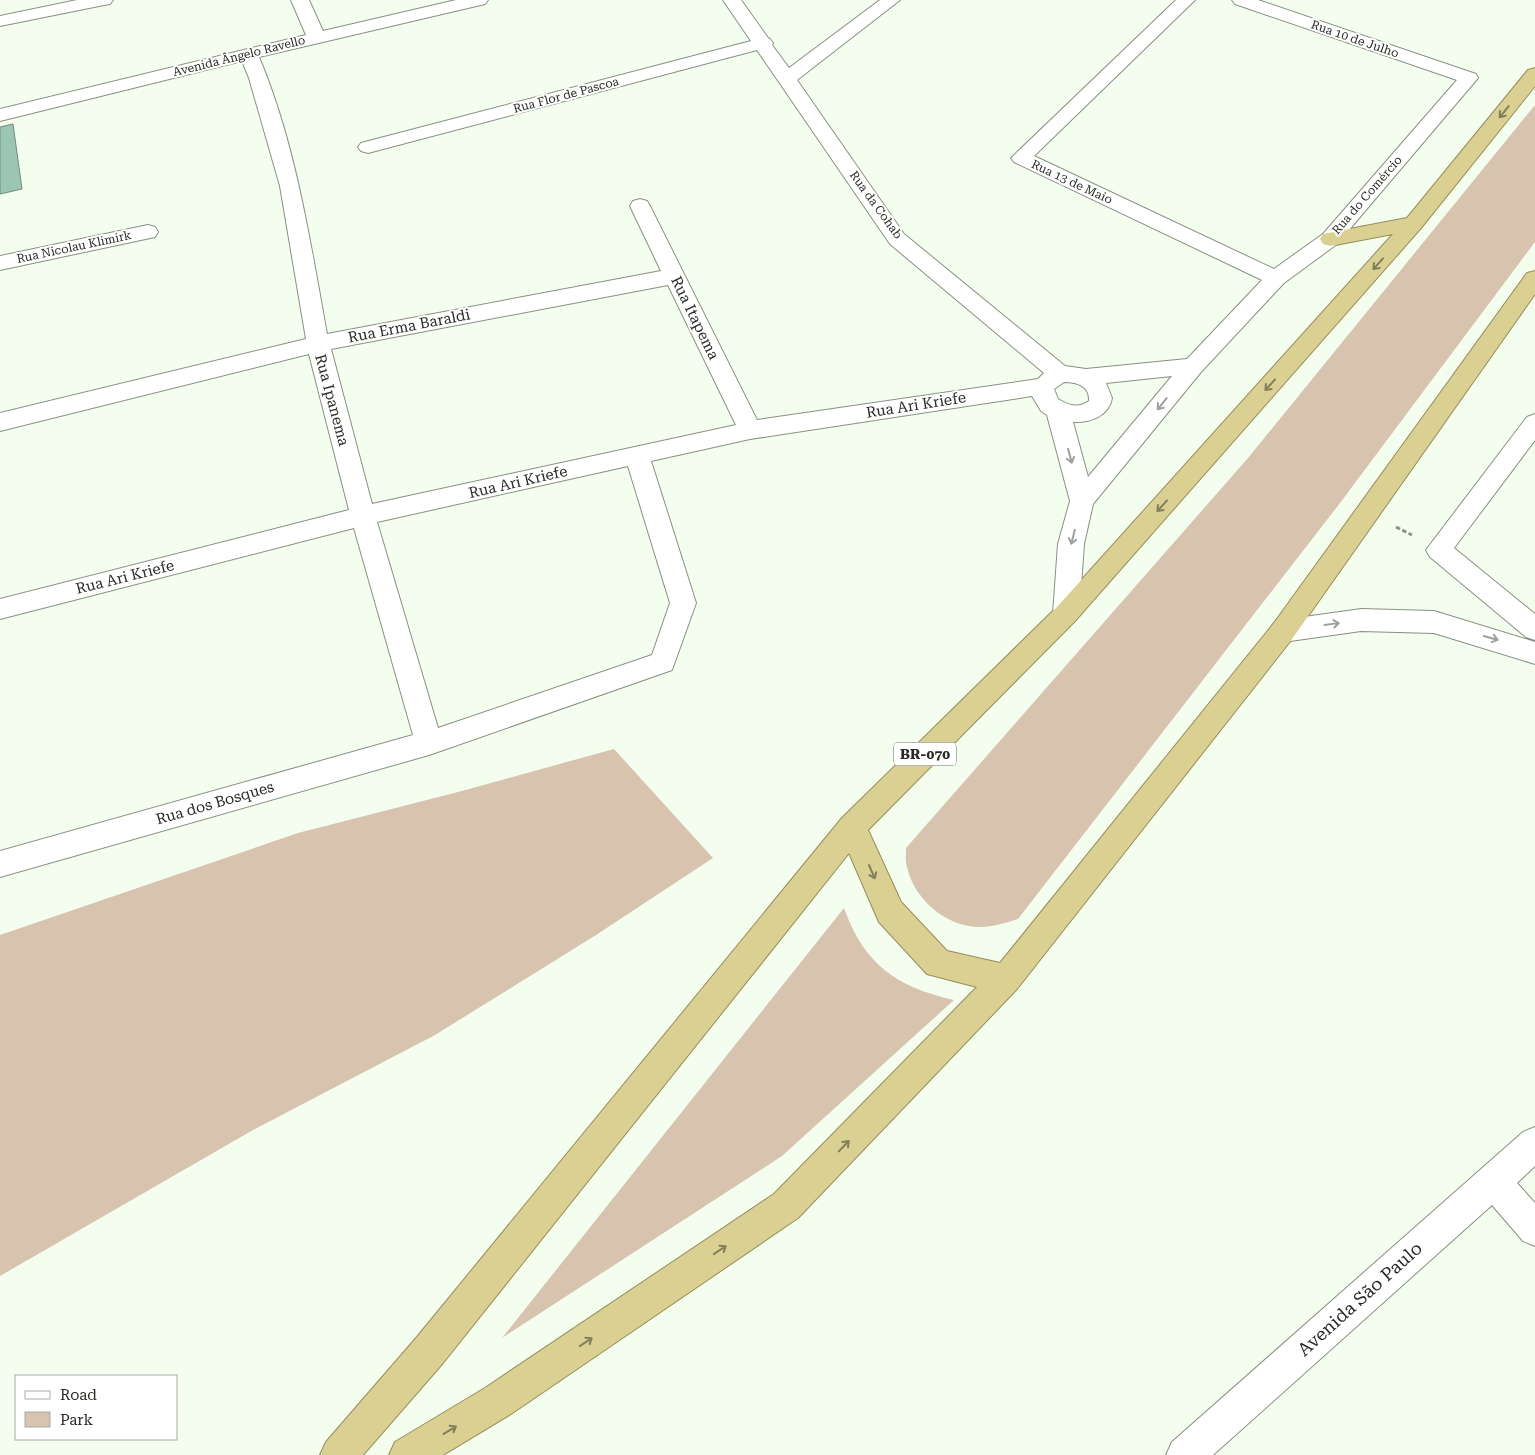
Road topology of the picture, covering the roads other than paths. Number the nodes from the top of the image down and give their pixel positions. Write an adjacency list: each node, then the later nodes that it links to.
1 (104, 0): 8 (street)
2 (300, 0): 9 (street)
3 (479, 0): 9 (street, Avenida Ângelo Ravello)
4 (732, 0): 10 (street, Rua da Cohab)
5 (891, 0): 13 (street)
6 (1186, 0): 23 (street, Rua 13 de Maio)
7 (1241, 0): 14 (street, Rua 10 de Julho)
8 (0, 21)
9 (316, 37): 11 (street, Avenida Ângelo Ravello)
10 (764, 43): 13 (street, Rua da Cohab); 16 (street, Rua Flor de Pascoa)
11 (248, 54): 15 (street, Avenida Ângelo Ravello); 25 (street, Rua Ipanema)
12 (1535, 74): 18 (highway, BR-070, one-way to 18)
13 (788, 78): 28 (street, Rua da Cohab)
14 (1468, 78): 20 (street, Rua do Comércio)
15 (0, 115)
16 (368, 147)
17 (640, 206): 22 (street, Rua Itapema)
18 (1414, 223): 20 (highway); 37 (highway, BR-070, one-way to 37)
19 (148, 232): 21 (street, Rua Nicolau Klimirk)
20 (1330, 239): 23 (street, Rua do Comércio)
21 (0, 263)
22 (675, 276): 25 (street, Rua Erma Baraldi); 32 (street, Rua Itapema)
23 (1276, 278): 26 (street, Rua do Comércio)
24 (1535, 278): 39 (highway)
25 (318, 344): 30 (street, Rua Erma Baraldi); 35 (street, Rua Ipanema)
26 (1192, 366): 27 (street); 34 (street, Rua do Comércio, one-way to 34)
27 (1086, 377): 28 (street); 29 (street)
28 (1052, 380): 29 (street); 32 (street, Rua Ari Kriefe)
29 (1058, 411): 34 (street, one-way to 34)
30 (0, 422)
31 (1535, 423): 38 (street)
32 (750, 430): 33 (street, Rua Ari Kriefe)
33 (637, 455): 35 (street, Rua Ari Kriefe); 41 (street, Rua dos Bosques)
34 (1082, 501): 37 (street, one-way to 37)
35 (363, 516): 36 (street, Rua Ari Kriefe); 41 (street, Rua Ipanema)
36 (0, 609)
37 (1066, 614): 42 (highway, BR-070)
38 (1535, 629)
39 (1283, 631): 40 (street, one-way to 40); 44 (highway)
40 (1535, 653)
41 (429, 743): 43 (street, Rua dos Bosques)
42 (852, 827): 44 (highway, one-way to 44); 48 (highway, BR-070)
43 (0, 864)
44 (1006, 979): 49 (highway, one-way to 44)
45 (1535, 1144): 46 (street, Avenida São Paulo)
46 (1493, 1182): 47 (street); 50 (street, Avenida São Paulo)
47 (1535, 1229)
48 (339, 1455)
49 (408, 1455)
50 (1185, 1455)

